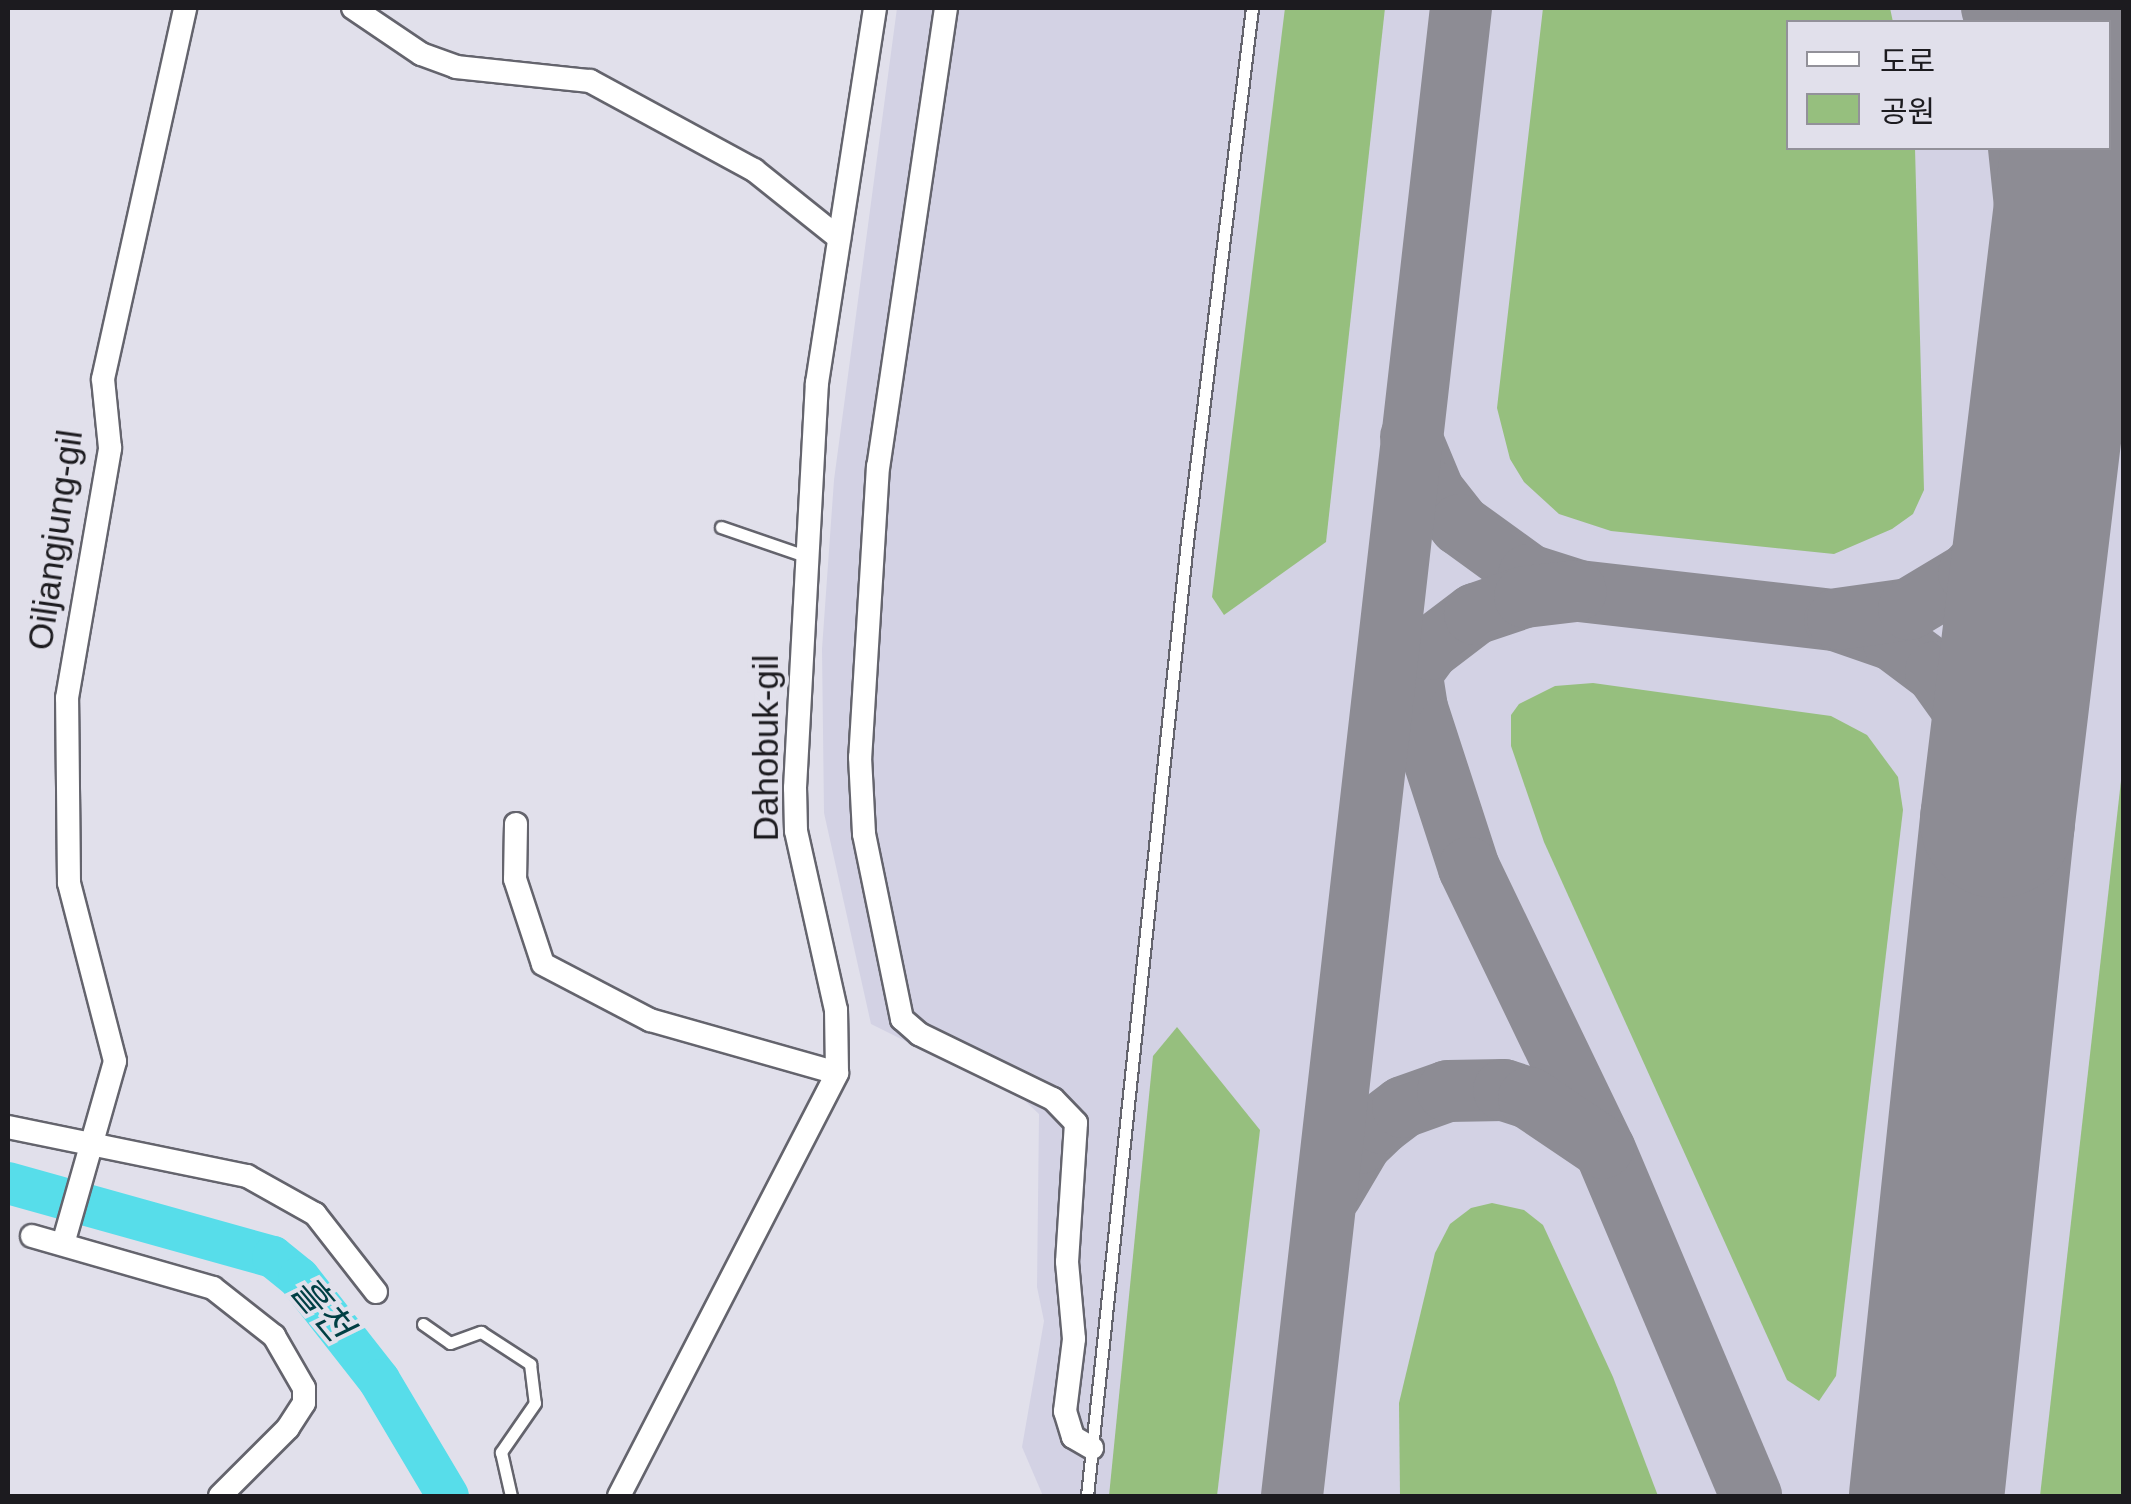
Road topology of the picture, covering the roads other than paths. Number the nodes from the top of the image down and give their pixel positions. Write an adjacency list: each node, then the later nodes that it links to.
1 (185, 8): 12 (street, Oiljangjung-gil)
2 (353, 8): 6 (street)
3 (875, 8): 6 (street, Dahobuk-gil)
4 (946, 8): 17 (street)
5 (1252, 8): 17 (lane)
6 (839, 238): 8 (street, Dahobuk-gil)
7 (721, 527): 8 (lane)
8 (805, 556): 10 (street, Dahobuk-gil)
9 (516, 824): 10 (street)
10 (836, 1073): 20 (street, Dahobuk-gil)
11 (8, 1127): 12 (street)
12 (88, 1140): 14 (street, Oiljangjung-gil); 15 (street)
13 (32, 1236): 14 (street)
14 (63, 1244): 18 (street)
15 (376, 1292)
16 (423, 1324): 19 (lane)
17 (1092, 1448): 21 (lane)
18 (220, 1496)
19 (512, 1496)
20 (619, 1496)
21 (1087, 1496)

